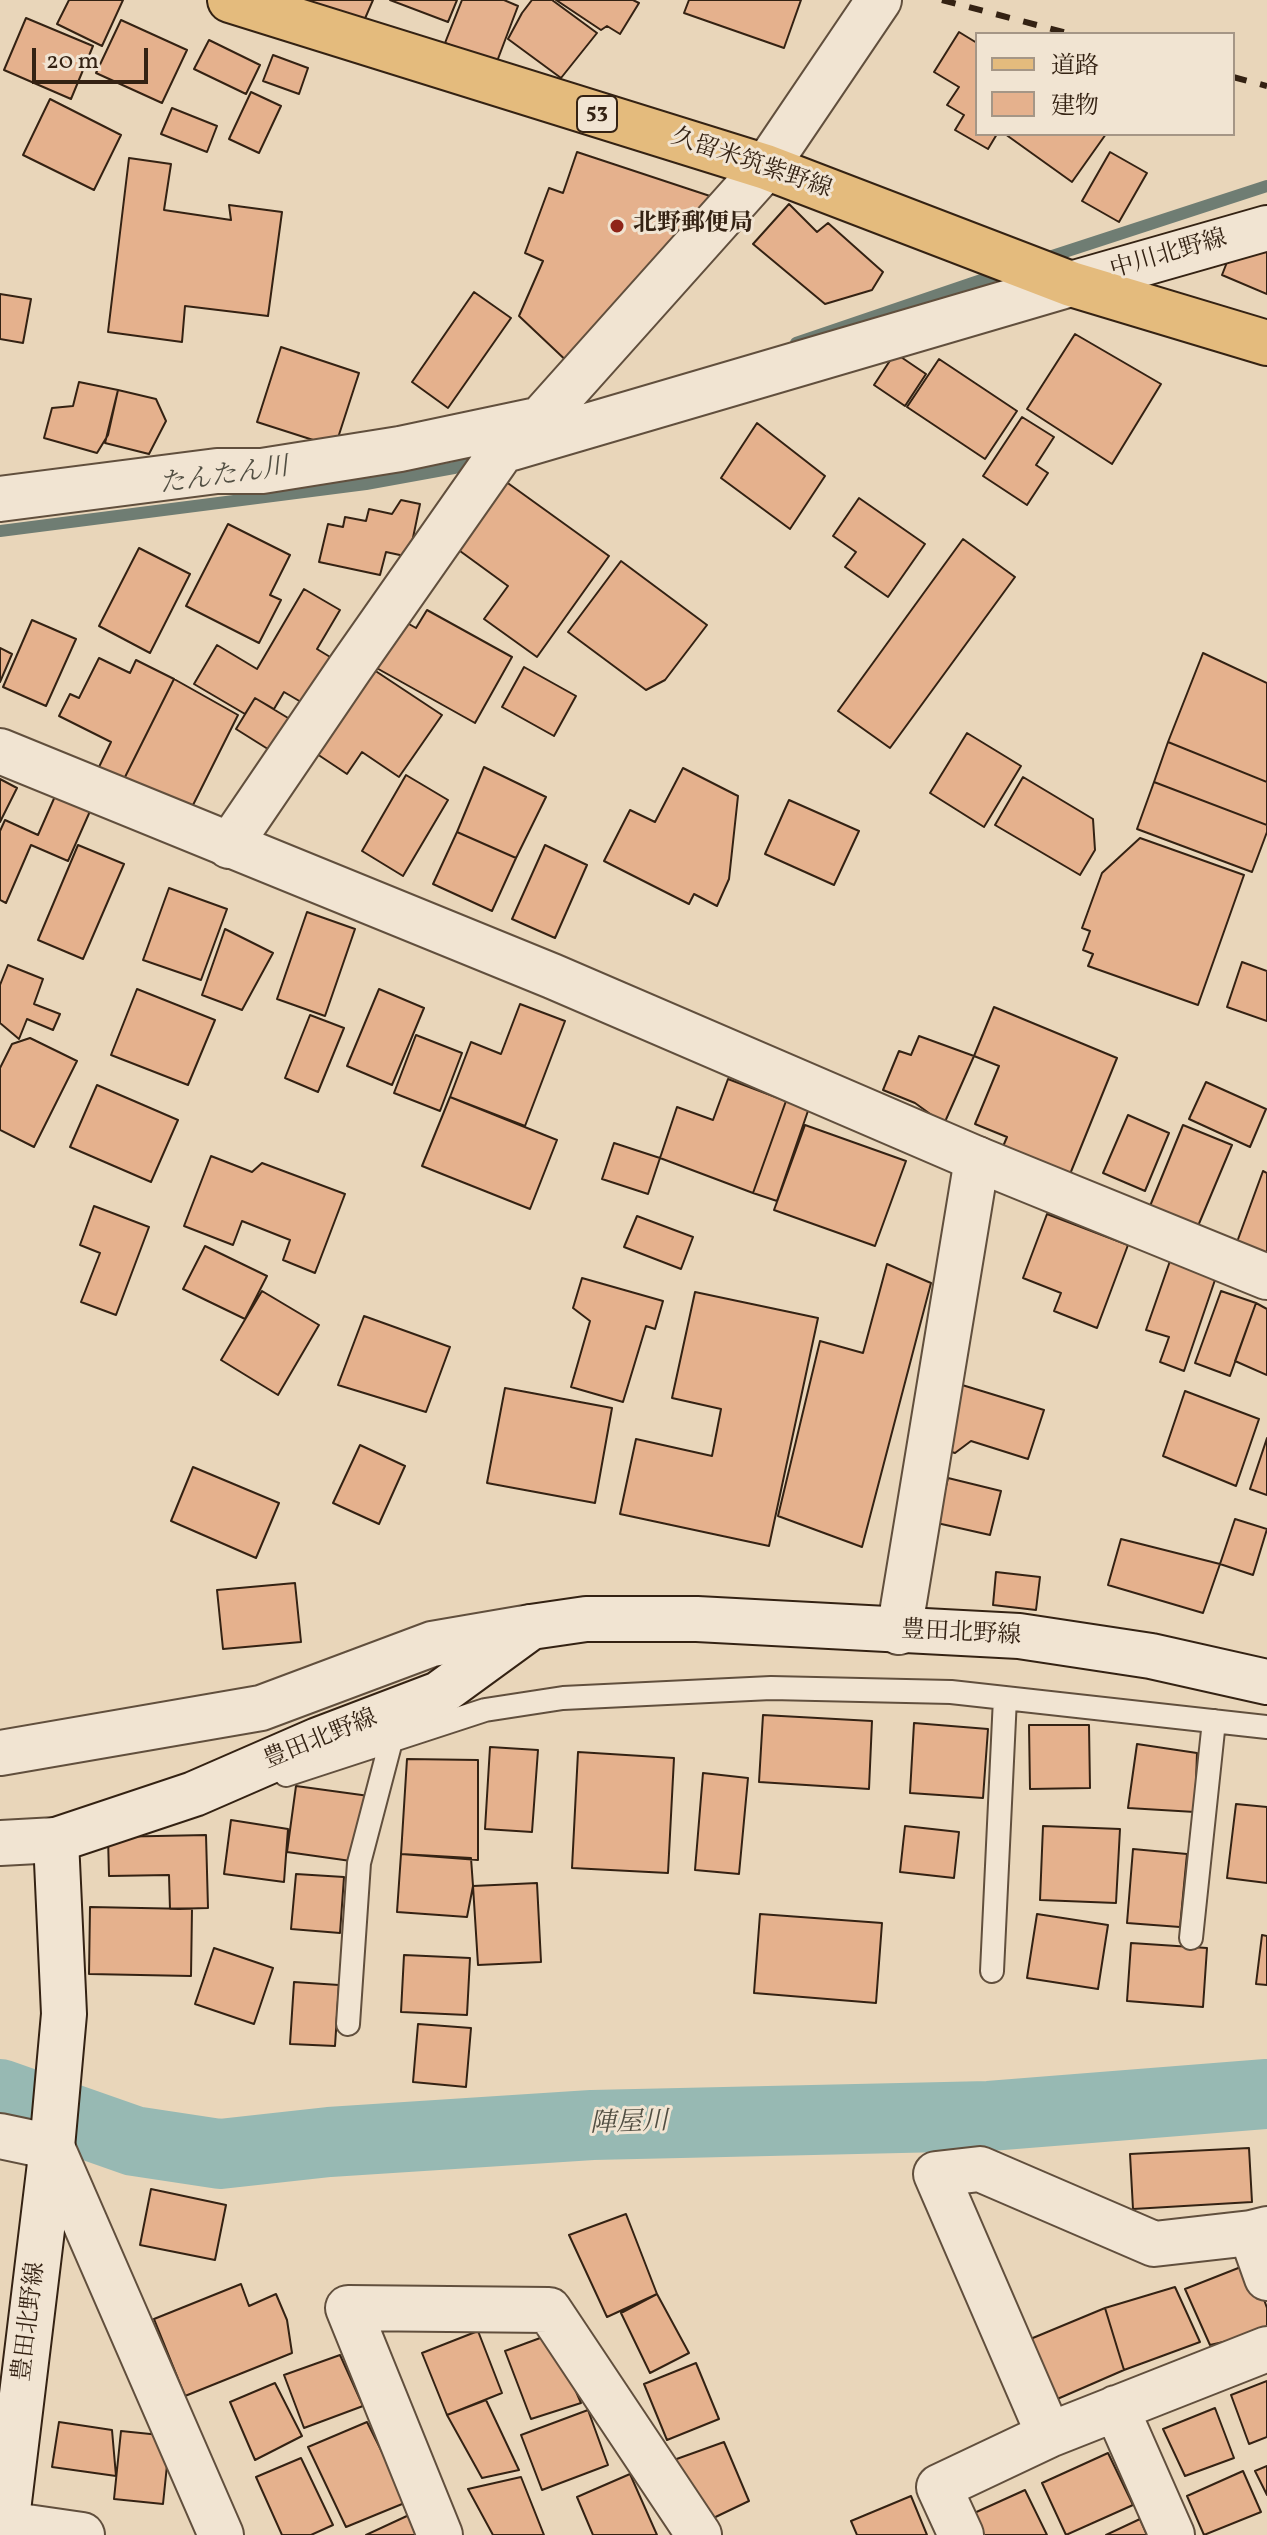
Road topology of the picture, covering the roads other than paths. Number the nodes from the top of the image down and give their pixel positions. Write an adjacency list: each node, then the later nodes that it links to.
1 (230, 0): 3 (main road, 久留米筑紫野線 / 53)
2 (879, 0): 3 (street)
3 (766, 167): 5 (main road, 久留米筑紫野線 / 53); 7 (street)
4 (1267, 228): 5 (street, 中川北野線)
5 (1056, 278): 6 (main road, 久留米筑紫野線 / 53); 7 (street, 中川北野線)
6 (1267, 343)
7 (524, 434): 8 (street, 中川北野線); 10 (street)
8 (0, 499)
9 (0, 751): 10 (street)
10 (229, 846): 11 (street)
11 (977, 1159): 12 (street); 14 (street)
12 (1267, 1277)
13 (531, 1627): 14 (street, 豊田北野線); 20 (street); 21 (street, 豊田北野線)
14 (899, 1632): 15 (street, 豊田北野線)
15 (1267, 1682)
16 (1005, 1698): 17 (lane); 19 (lane); 25 (lane)
17 (1214, 1721): 18 (lane); 24 (lane)
18 (1267, 1727)
19 (391, 1741): 21 (lane); 26 (lane)
20 (0, 1753)
21 (219, 1783): 22 (street, 豊田北野線)
22 (56, 1840): 23 (street); 28 (street, 豊田北野線)
23 (0, 1843)
24 (1191, 1938)
25 (992, 1971)
26 (348, 2024)
27 (0, 2136): 28 (street)
28 (52, 2147): 34 (street, 豊田北野線); 36 (street)
29 (1259, 2231): 30 (street); 33 (street)
30 (1267, 2278)
31 (1267, 2349): 32 (street)
32 (1116, 2408): 33 (street); 40 (street)
33 (1049, 2435): 39 (street)
34 (6, 2529): 35 (street)
35 (82, 2535)
36 (221, 2535)
37 (440, 2535): 38 (street)
38 (699, 2535)
39 (961, 2535)
40 (1172, 2535)

